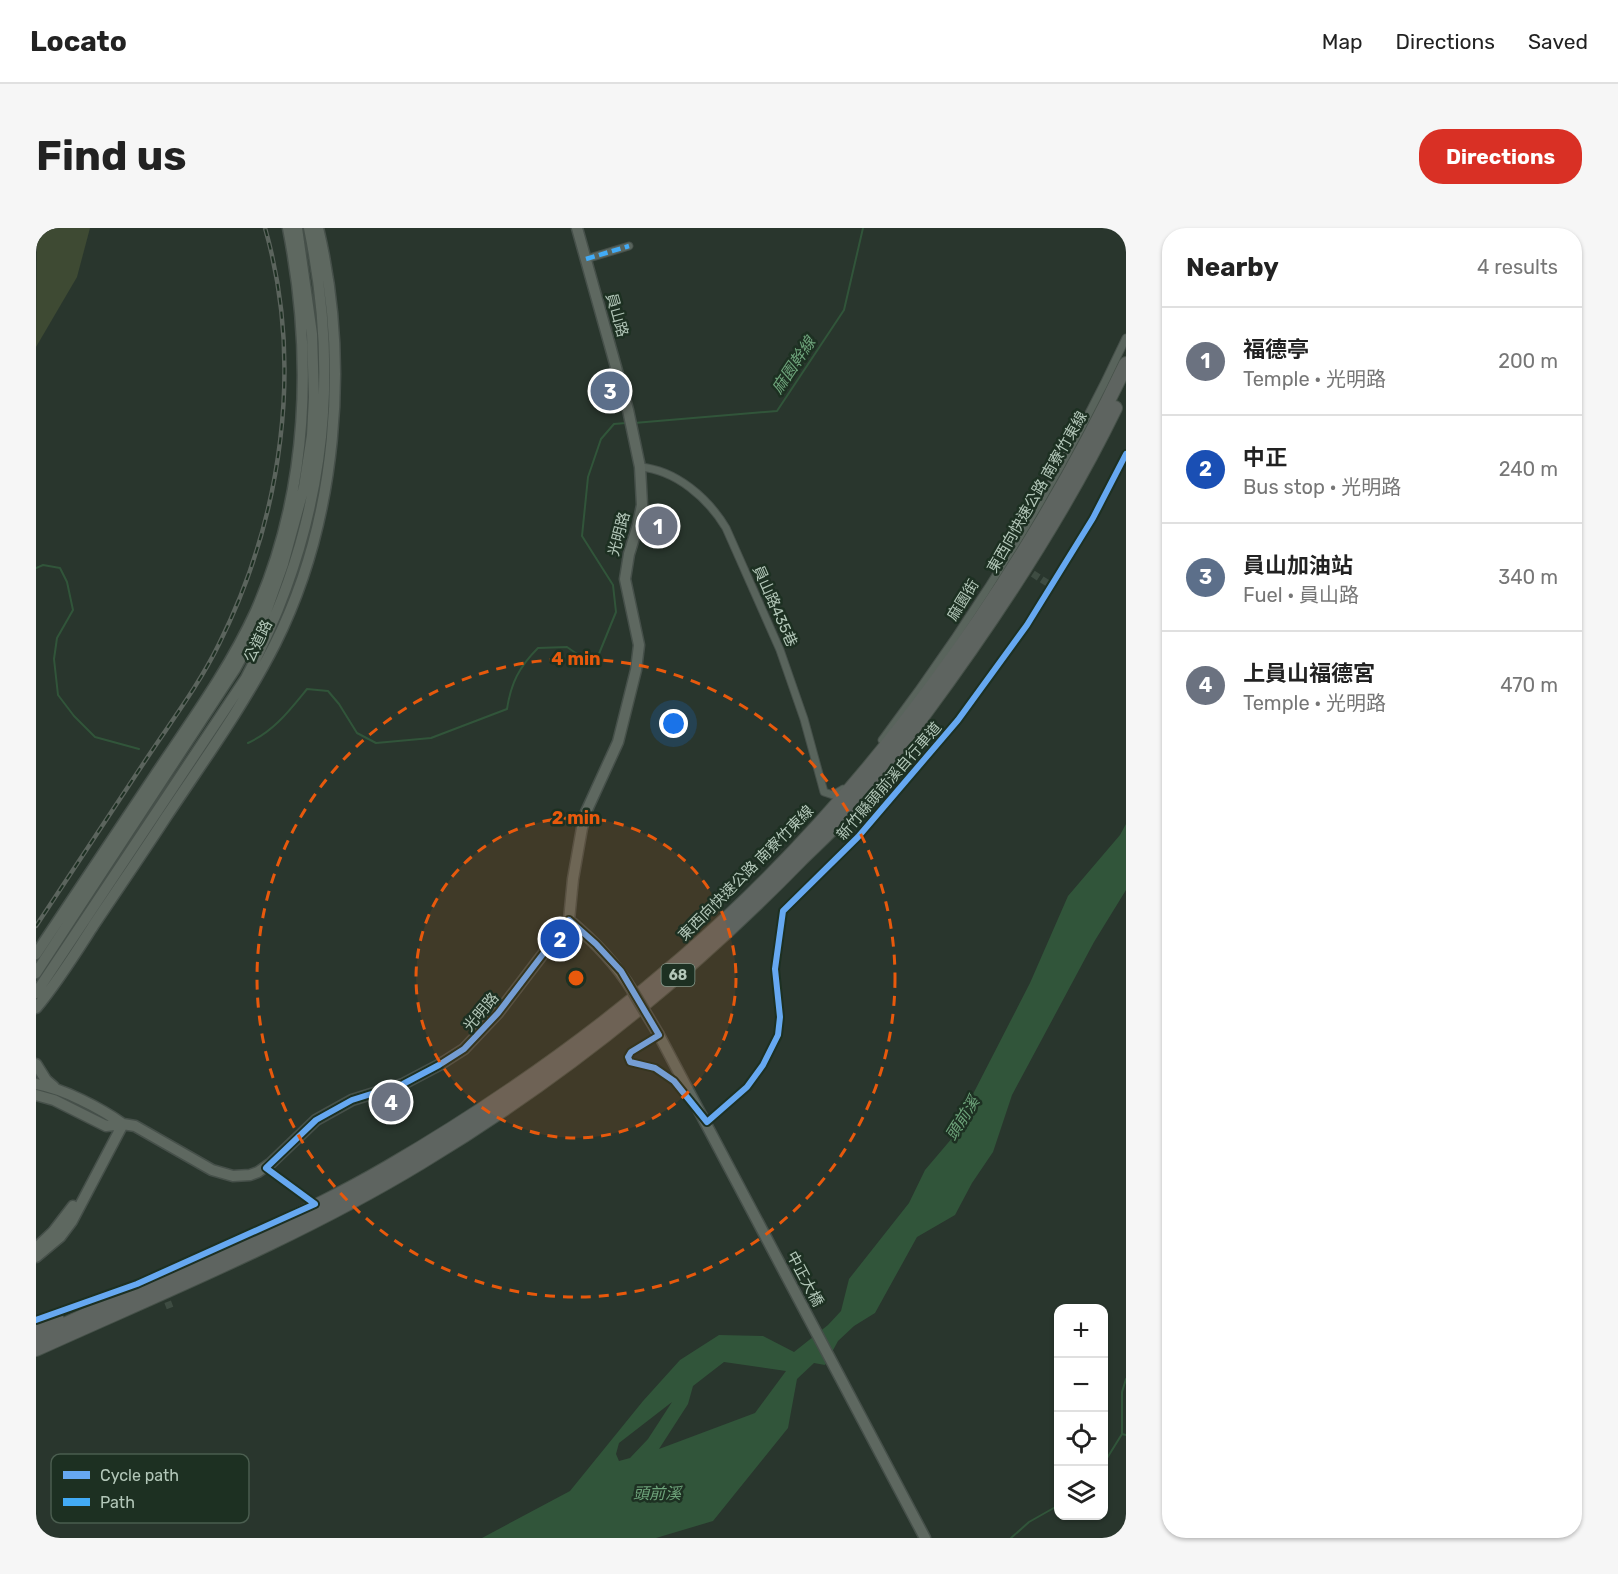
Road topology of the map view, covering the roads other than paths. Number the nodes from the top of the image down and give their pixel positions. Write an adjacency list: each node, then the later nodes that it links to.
1 (288, 228): 16 (street, 公道路)
2 (297, 228): 17 (street, 公道路)
3 (309, 228): 12 (street, 公道路)
4 (318, 228): 12 (street, 公道路)
5 (577, 228): 7 (street, 員山路)
6 (629, 246): 7 (street)
7 (586, 259): 11 (street, 員山路)
8 (1126, 338): 13 (street, 麻園街)
9 (1126, 364): 29 (highway, 東西向快速公路 南寮竹東線 / 68)
10 (1126, 385): 32 (highway, 東西向快速公路 南寮竹東線 / 68)
11 (640, 467): 13 (street, 員山路435巷); 14 (street, 光明路)
12 (283, 614): 15 (street, 公道路)
13 (833, 795)
14 (569, 920): 25 (street, 光明路); 33 (street, 中正大橋, bridge)
15 (76, 943): 18 (street, 公道路); 19 (street, 公道路)
16 (36, 954)
17 (36, 974)
18 (36, 993)
19 (36, 1008)
20 (36, 1064): 22 (street)
21 (36, 1084): 22 (street, 光明路); 24 (street)
22 (65, 1093): 25 (street, 光明路)
23 (36, 1095): 24 (street, 光明路)
24 (54, 1100): 25 (street, 光明路)
25 (123, 1124): 26 (street)
26 (57, 1235): 27 (street); 28 (street)
27 (36, 1248)
28 (36, 1257)
29 (116, 1301): 30 (highway); 31 (highway, 東西向快速公路 南寮竹東線 / 68)
30 (36, 1327)
31 (36, 1338)
32 (36, 1349)
33 (925, 1538)

